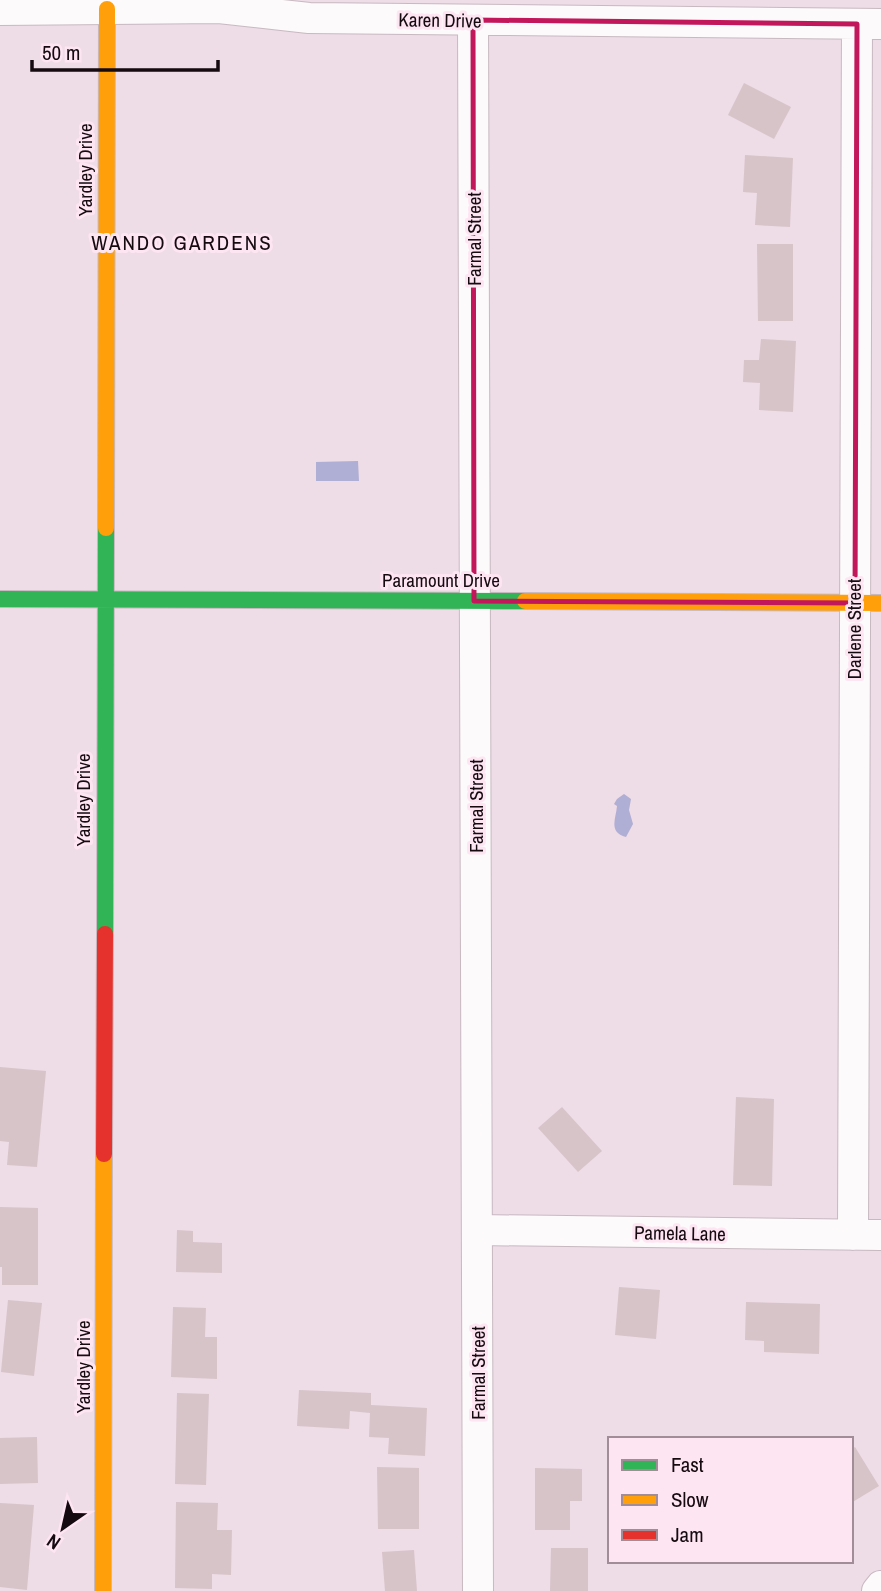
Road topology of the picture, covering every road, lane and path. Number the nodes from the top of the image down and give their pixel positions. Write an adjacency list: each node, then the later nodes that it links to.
1 (107, 9): 2 (street, Karen Drive); 3 (street, Karen Drive); 6 (street, Yardley Drive)
2 (0, 10)
3 (473, 20): 4 (street, Karen Drive); 7 (street, Farmal Street)
4 (869, 24): 8 (street, Darlene Street)
5 (0, 599): 6 (street, Paramount Drive)
6 (104, 600): 7 (street, Paramount Drive); 12 (street, Yardley Drive)
7 (474, 601): 8 (street, Paramount Drive); 9 (street, Farmal Street)
8 (868, 603): 10 (street, Darlene Street)
9 (478, 1230): 10 (street, Pamela Lane); 13 (street, Farmal Street)
10 (867, 1235)
11 (881, 1586): 14 (street)
12 (103, 1591)
13 (478, 1591)
14 (877, 1591)

